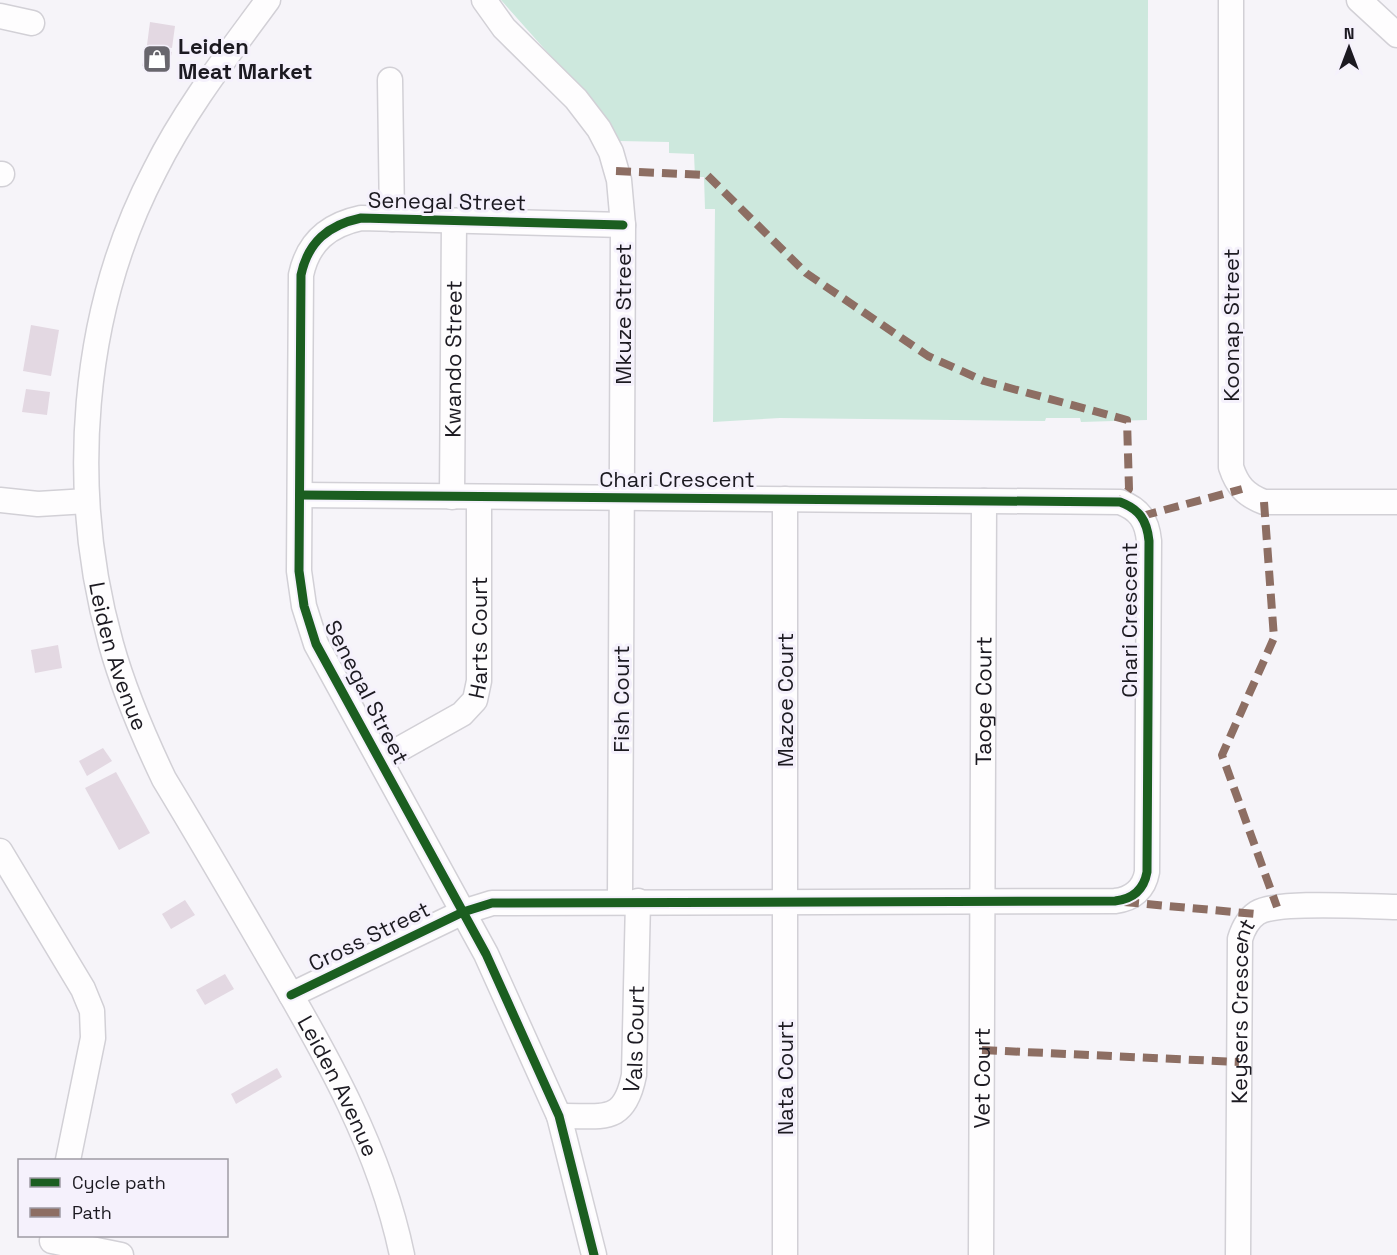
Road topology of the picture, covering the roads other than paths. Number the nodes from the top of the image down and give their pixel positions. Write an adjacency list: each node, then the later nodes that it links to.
1 (268, 0): 10 (street, Leiden Avenue)
2 (284, 0): 10 (street, Leiden Avenue)
3 (464, 0): 9 (street, Mkuze Street)
4 (484, 0): 9 (street, Mkuze Street)
5 (1231, 0): 24 (street, Koonap Street)
6 (1359, 0): 11 (street)
7 (0, 16): 8 (street)
8 (32, 24)
9 (504, 28): 15 (street, Mkuze Street)
10 (246, 30): 22 (street, Leiden Avenue)
11 (1397, 35)
12 (390, 80): 13 (street)
13 (392, 219): 14 (street, Senegal Street); 16 (street, Senegal Street)
14 (454, 221): 15 (street, Senegal Street); 17 (street, Kwando Street)
15 (623, 225): 19 (street, Mkuze Street)
16 (300, 495): 17 (street, Chari Crescent); 25 (street, Senegal Street)
17 (452, 497): 18 (street, Chari Crescent)
18 (479, 497): 19 (street, Chari Crescent); 25 (street, Harts Court)
19 (622, 498): 20 (street, Chari Crescent); 27 (street, Fish Court)
20 (785, 499): 23 (street, Chari Crescent); 28 (street, Mazoe Court)
21 (0, 500): 22 (street)
22 (87, 501): 32 (street, Leiden Avenue)
23 (984, 501): 29 (street, Taoge Court); 29 (street, Chari Crescent)
24 (1397, 502)
25 (380, 760): 31 (street, Senegal Street)
26 (0, 851): 34 (street)
27 (629, 901): 28 (street, Chari Crescent); 31 (street, Chari Crescent); 33 (street, Vals Court)
28 (785, 901): 29 (street, Chari Crescent); 39 (street, Nata Court)
29 (982, 901): 40 (street, Vet Court)
30 (1397, 907): 41 (street, Keysers Crescent)
31 (463, 912): 32 (street, Cross Street); 33 (street, Senegal Street)
32 (291, 994): 37 (street, Leiden Avenue)
33 (559, 1116): 38 (street, Senegal Street)
34 (68, 1159)
35 (52, 1244): 36 (street)
36 (121, 1255)
37 (402, 1255)
38 (594, 1255)
39 (785, 1255)
40 (981, 1255)
41 (1238, 1255)

